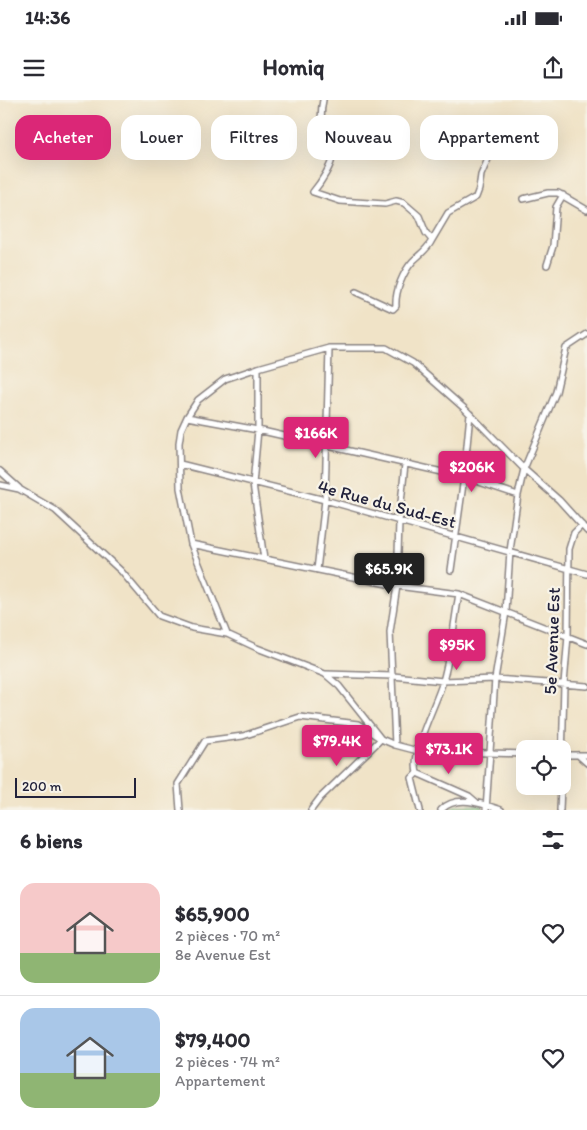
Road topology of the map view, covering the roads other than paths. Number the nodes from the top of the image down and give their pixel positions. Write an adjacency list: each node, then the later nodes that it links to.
1 (323, 100): 6 (street)
2 (488, 160): 6 (street)
3 (563, 195): 4 (street); 5 (street); 7 (street)
4 (523, 199)
5 (587, 210)
6 (432, 240): 8 (street)
7 (548, 265)
8 (356, 292)
9 (587, 334): 18 (street)
10 (329, 348): 11 (street); 12 (street); 15 (street)
11 (258, 368): 13 (street); 14 (street)
12 (470, 414): 18 (street); 20 (street)
13 (187, 417): 14 (street); 16 (street)
14 (258, 430): 15 (street); 21 (street)
15 (326, 447): 17 (street); 25 (street)
16 (180, 464): 21 (street, 4e Rue du Sud-Est); 30 (street)
17 (405, 464): 20 (street); 26 (street)
18 (524, 469): 24 (street); 27 (street)
19 (0, 471): 23 (street)
20 (464, 477): 24 (street); 29 (street)
21 (253, 484): 25 (street, 4e Rue du Sud-Est); 32 (street)
22 (0, 485): 23 (street)
23 (20, 489): 40 (street)
24 (518, 494): 31 (street)
25 (325, 500): 26 (street, 4e Rue du Sud-Est); 34 (street)
26 (399, 522): 29 (street, 4e Rue du Sud-Est); 37 (street)
27 (582, 526): 28 (street); 33 (street, 5e Avenue Est)
28 (587, 531)
29 (455, 536): 31 (street, 4e Rue du Sud-Est); 35 (street)
30 (191, 544): 32 (street); 40 (street)
31 (510, 551): 33 (street, 4e Rue du Sud-Est); 39 (street)
32 (264, 559): 34 (street)
33 (569, 569): 36 (street, 4e Rue du Sud-Est); 41 (street, 5e Avenue Est)
34 (317, 570): 37 (street)
35 (451, 570)
36 (587, 574)
37 (397, 586): 38 (street); 44 (street)
38 (459, 594): 39 (street); 46 (street)
39 (506, 612): 41 (street); 45 (street)
40 (227, 634): 43 (street)
41 (568, 636): 42 (street); 47 (street, 5e Avenue Est)
42 (587, 644)
43 (325, 674): 44 (street); 49 (street)
44 (393, 676): 46 (street); 51 (street)
45 (495, 679): 46 (street); 47 (street); 53 (street)
46 (443, 681): 52 (street)
47 (564, 684): 48 (street); 50 (street, 5e Avenue Est)
48 (587, 686)
49 (381, 739): 51 (street); 63 (street); 64 (street)
50 (563, 740)
51 (395, 745): 52 (street)
52 (418, 751): 53 (street); 59 (street)
53 (489, 754): 54 (street); 62 (street)
54 (516, 754)
55 (571, 755): 56 (street)
56 (578, 755): 57 (street); 58 (street)
57 (587, 755)
58 (587, 763)
59 (417, 773): 61 (street); 65 (street)
60 (561, 795): 68 (street)
61 (476, 802): 62 (street); 66 (street)
62 (486, 808): 67 (street)
63 (180, 810)
64 (311, 810)
65 (420, 810)
66 (441, 810)
67 (501, 810)
68 (560, 810)

